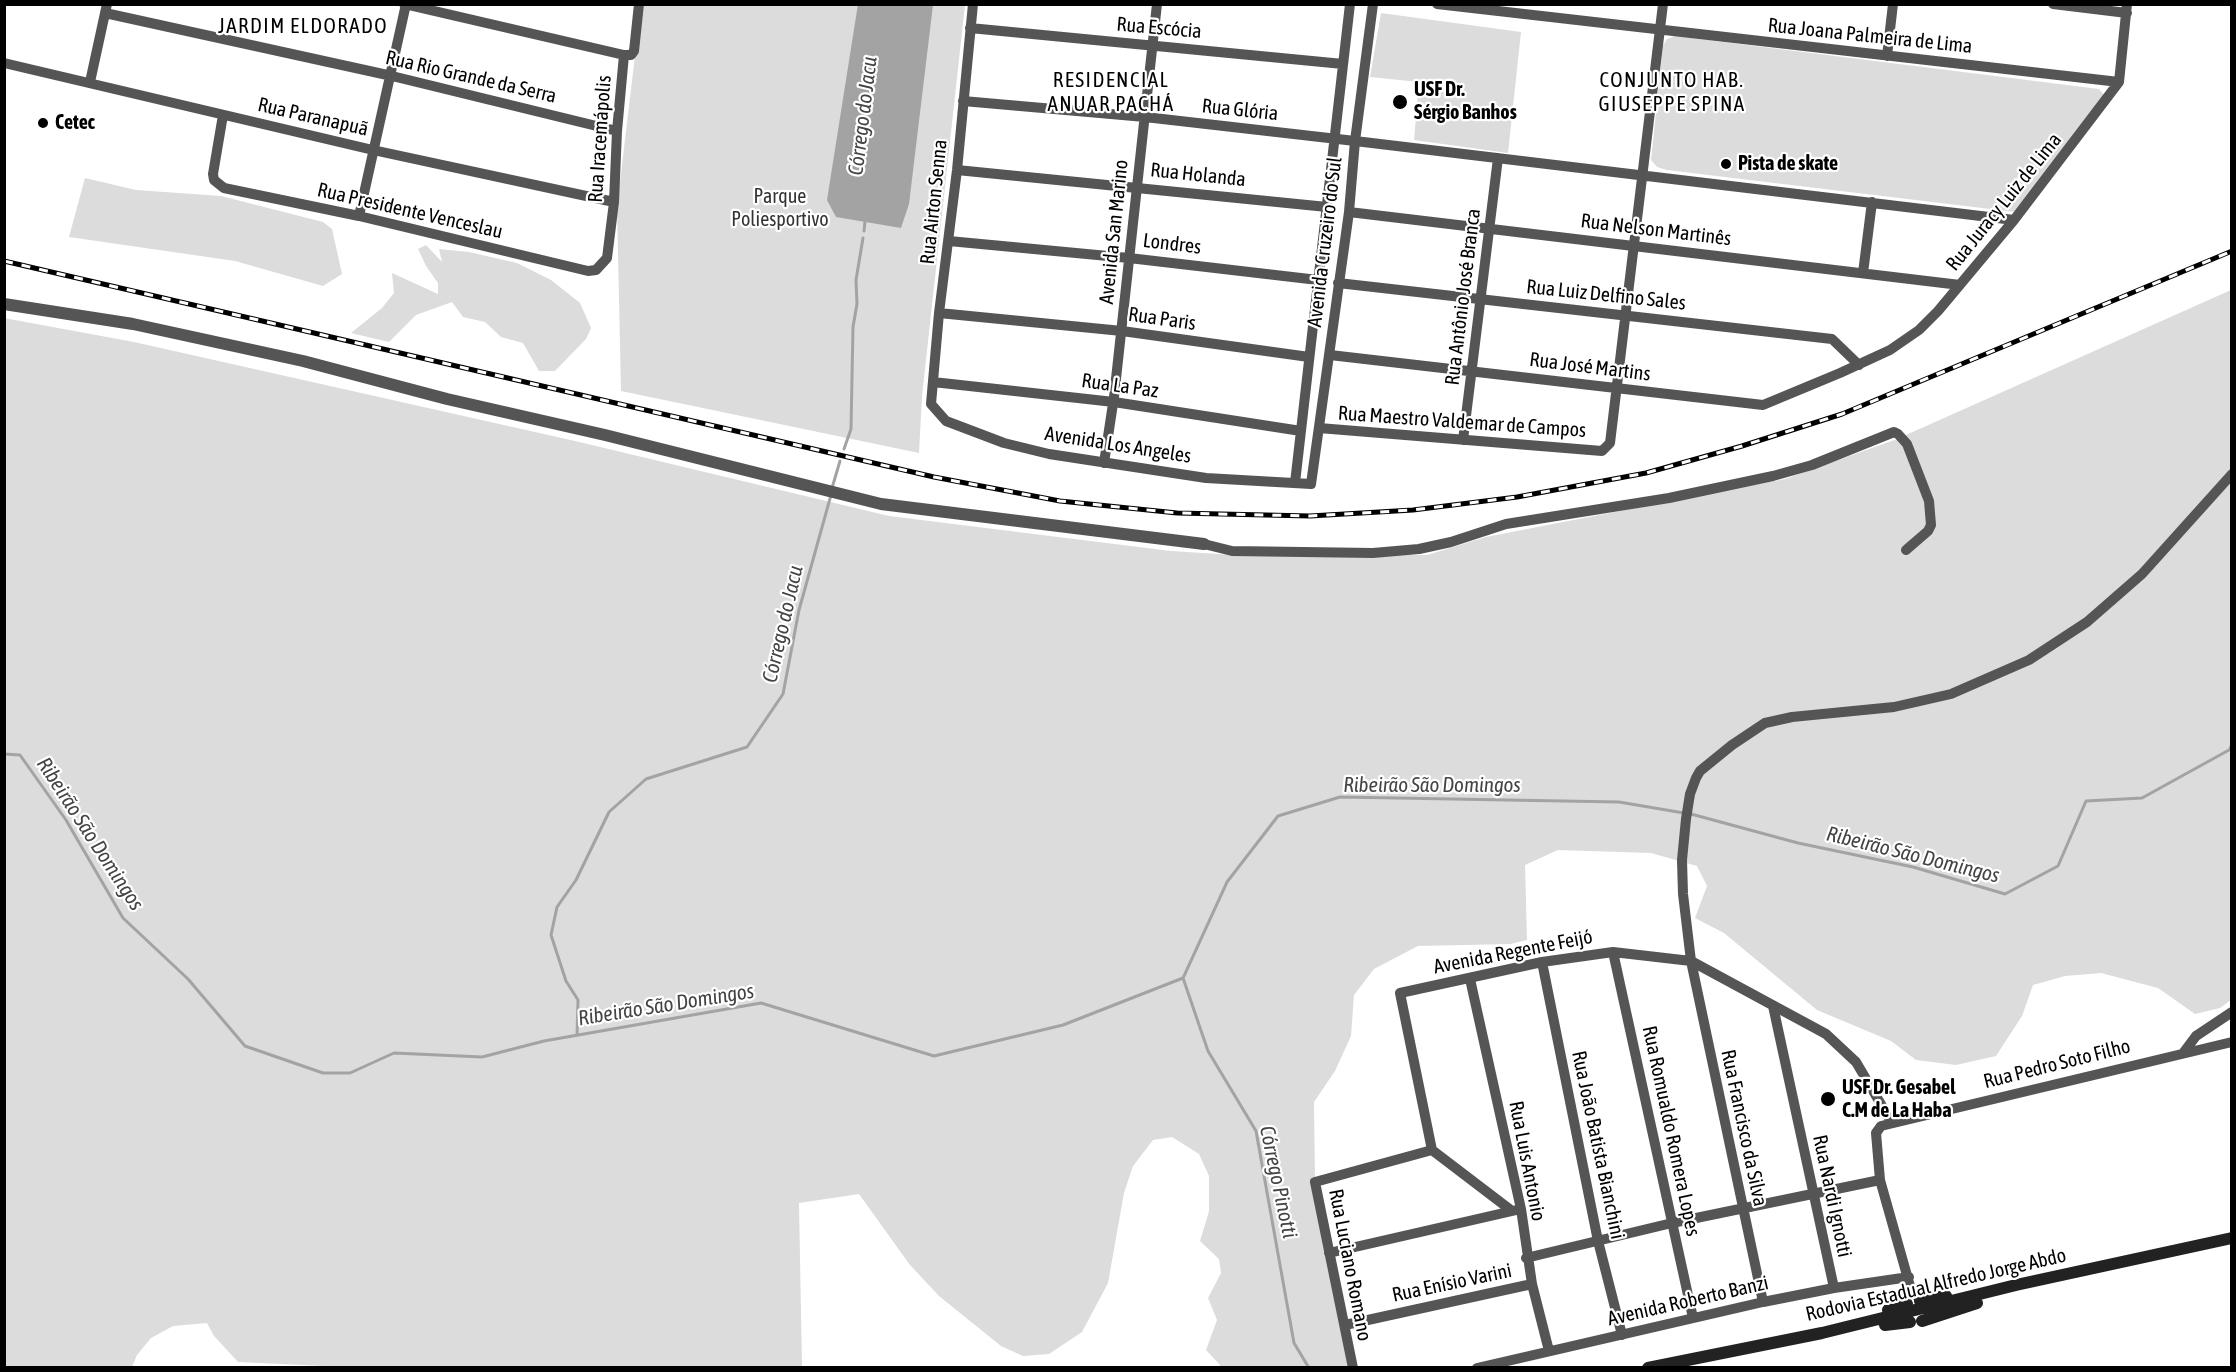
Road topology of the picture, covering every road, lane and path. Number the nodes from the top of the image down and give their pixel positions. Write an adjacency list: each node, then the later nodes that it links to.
1 (639, 4): 17 (street, Rua Iracemápolis)
2 (973, 4): 14 (street, Rua Airton Senna)
3 (1157, 4): 16 (street, Avenida San Marino)
4 (1350, 4): 20 (street, Avenida Cruzeiro do Sul)
5 (1373, 4): 29 (street, Avenida Cruzeiro do Sul)
6 (1437, 4): 12 (street, Rua Joana Palmeira de Lima)
7 (1663, 4): 15 (street)
8 (1893, 4): 18 (street)
9 (2053, 4): 13 (street)
10 (405, 5): 17 (street); 21 (street)
11 (106, 9): 21 (street, Rua Rio Grande da Serra); 22 (street)
12 (1518, 9): 15 (street, Rua Joana Palmeira de Lima)
13 (2127, 9): 23 (street)
14 (970, 28): 16 (street, Rua Escócia); 24 (street, Rua Airton Senna)
15 (1660, 30): 18 (street, Rua Joana Palmeira de Lima); 33 (street)
16 (1153, 45): 20 (street, Rua Escócia); 26 (street, Avenida San Marino)
17 (624, 55): 27 (street, Rua Iracemápolis)
18 (1887, 56): 23 (street, Rua Joana Palmeira de Lima)
19 (4, 63): 22 (street, Rua Paranapuã)
20 (1343, 64): 28 (street, Avenida Cruzeiro do Sul)
21 (392, 76): 27 (street, Rua Rio Grande da Serra); 30 (street)
22 (90, 82): 25 (street, Rua Paranapuã)
23 (2119, 82): 40 (street, Rua Juracy Luiz de Lima)
24 (963, 101): 26 (street, Rua Glória); 32 (street, Rua Airton Senna)
25 (223, 115): 30 (street, Rua Paranapuã); 39 (street, Rua Presidente Venceslau)
26 (1145, 117): 28 (street, Rua Glória); 34 (street, Avenida San Marino)
27 (617, 131): 35 (street, Rua Iracemápolis)
28 (1335, 138): 29 (street, Rua Glória); 37 (street, Avenida Cruzeiro do Sul)
29 (1356, 141): 31 (street, Rua Glória); 38 (street, Avenida Cruzeiro do Sul)
30 (373, 150): 35 (street, Rua Paranapuã); 39 (street)
31 (1498, 158): 33 (street, Rua Glória); 41 (street, Rua Antônio José Branca)
32 (957, 170): 34 (street, Rua Holanda); 42 (street, Rua Airton Senna)
33 (1642, 175): 36 (street, Rua Glória); 43 (street)
34 (1136, 186): 37 (street, Rua Holanda); 44 (street, Avenida San Marino)
35 (614, 202): 45 (street, Rua Iracemápolis)
36 (1872, 202): 40 (street, Rua Glória); 46 (street)
37 (1327, 207): 47 (street, Avenida Cruzeiro do Sul)
38 (1349, 212): 41 (street, Rua Nelson Martinês); 48 (street, Avenida Cruzeiro do Sul)
39 (359, 216): 45 (street, Rua Presidente Venceslau)
40 (2014, 220): 49 (street, Rua Juracy Luiz de Lima)
41 (1489, 228): 43 (street, Rua Nelson Martinês); 50 (street, Rua Antônio José Branca)
42 (949, 242): 44 (street, Londres); 52 (street, Rua Airton Senna)
43 (1634, 246): 46 (street, Rua Nelson Martinês); 53 (street)
44 (1129, 258): 47 (street, Londres); 54 (street, Avenida San Marino)
45 (588, 271)
46 (1863, 273): 49 (street, Rua Nelson Martinês)
47 (1318, 280): 56 (street, Avenida Cruzeiro do Sul)
48 (1338, 283): 50 (street, Rua Luiz Delfino Sales); 55 (street, Avenida Cruzeiro do Sul)
49 (1960, 285): 57 (street, Rua Juracy Luiz de Lima)
50 (1480, 299): 53 (street, Rua Luiz Delfino Sales); 58 (street, Rua Antônio José Branca)
51 (4, 304): 71 (street)
52 (939, 313): 54 (street, Rua Paris); 60 (street, Rua Airton Senna)
53 (1625, 316): 57 (street, Rua Luiz Delfino Sales); 61 (street)
54 (1122, 331): 56 (street, Rua Paris); 62 (street, Avenida San Marino)
55 (1330, 355): 58 (street, Rua José Martins); 64 (street, Avenida Cruzeiro do Sul)
56 (1309, 357): 65 (street, Avenida Cruzeiro do Sul)
57 (1859, 365): 59 (street, Rua Juracy Luiz de Lima)
58 (1472, 372): 61 (street, Rua José Martins); 66 (street, Rua Antônio José Branca)
59 (1840, 373): 61 (street, Rua José Martins)
60 (933, 382): 62 (street, Rua La Paz); 63 (street, Rua Airton Senna)
61 (1617, 388): 66 (street, Rua Maestro Valdemar de Campos)
62 (1114, 402): 65 (street, Rua La Paz); 67 (street, Avenida San Marino)
63 (931, 404): 67 (street, Avenida Los Angeles)
64 (1319, 428): 66 (street, Rua Maestro Valdemar de Campos); 70 (street, Avenida Cruzeiro do Sul)
65 (1301, 431): 69 (street, Avenida Cruzeiro do Sul)
66 (1463, 440)
67 (1104, 463): 69 (street, Avenida Los Angeles)
68 (2232, 474): 74 (street, Rua Francisco da Silva)
69 (1295, 483): 70 (street, Avenida Los Angeles)
70 (1311, 483)
71 (1204, 544): 72 (street)
72 (1905, 550)
73 (1613, 952): 74 (street, Avenida Regente Feijó); 75 (street, Avenida Regente Feijó); 87 (street, Rua Romualdo Romera Lopes)
74 (1691, 961): 77 (street, Avenida Regente Feijó); 85 (street, Rua Francisco da Silva)
75 (1542, 962): 76 (street, Avenida Regente Feijó); 89 (street, Rua João Batista Bianchini)
76 (1470, 979): 82 (street, Avenida Regente Feijó); 86 (street, Rua Luis Antonio)
77 (1773, 1006): 81 (street, Avenida Regente Feijó); 84 (street, Rua Nardi Ignotti)
78 (2232, 1012): 80 (street)
79 (2232, 1042): 80 (street, Rua Pedro Soto Filho)
80 (2184, 1052): 81 (street, Rua Pedro Soto Filho)
81 (1892, 1123): 83 (street)
82 (1432, 1150): 86 (street); 90 (street, Rua Luciano Romano)
83 (1880, 1180): 84 (street); 92 (street)
84 (1813, 1193): 85 (street); 94 (street, Rua Nardi Ignotti)
85 (1743, 1207): 87 (street); 95 (street, Rua Francisco da Silva)
86 (1516, 1210): 90 (street); 91 (street, Rua Luis Antonio)
87 (1672, 1222): 89 (street); 97 (street, Rua Romualdo Romera Lopes)
88 (2232, 1238): 96 (main road, Rodovia Estadual Alfredo Jorge Abdo)
89 (1598, 1241): 91 (street); 99 (street, Rua João Batista Bianchini)
90 (1329, 1253): 98 (street, Rua Luciano Romano)
91 (1526, 1258): 93 (street, Rua Luis Antonio)
92 (1909, 1281): 94 (street, Avenida Roberto Banzi); 96 (street)
93 (1532, 1284): 98 (street, Rua Enísio Varini); 100 (street, Rua Luis Antonio)
94 (1834, 1288): 95 (street, Avenida Roberto Banzi)
95 (1763, 1302): 97 (street, Avenida Roberto Banzi)
96 (1915, 1312): 103 (main road, Rodovia Estadual Alfredo Jorge Abdo)
97 (1693, 1318): 99 (street, Avenida Roberto Banzi)
98 (1345, 1325): 101 (street, Rua Luciano Romano)
99 (1622, 1335): 100 (street, Avenida Roberto Banzi)
100 (1549, 1351): 102 (street, Avenida Roberto Banzi)
101 (1353, 1368)
102 (1477, 1368)
103 (1648, 1368)

